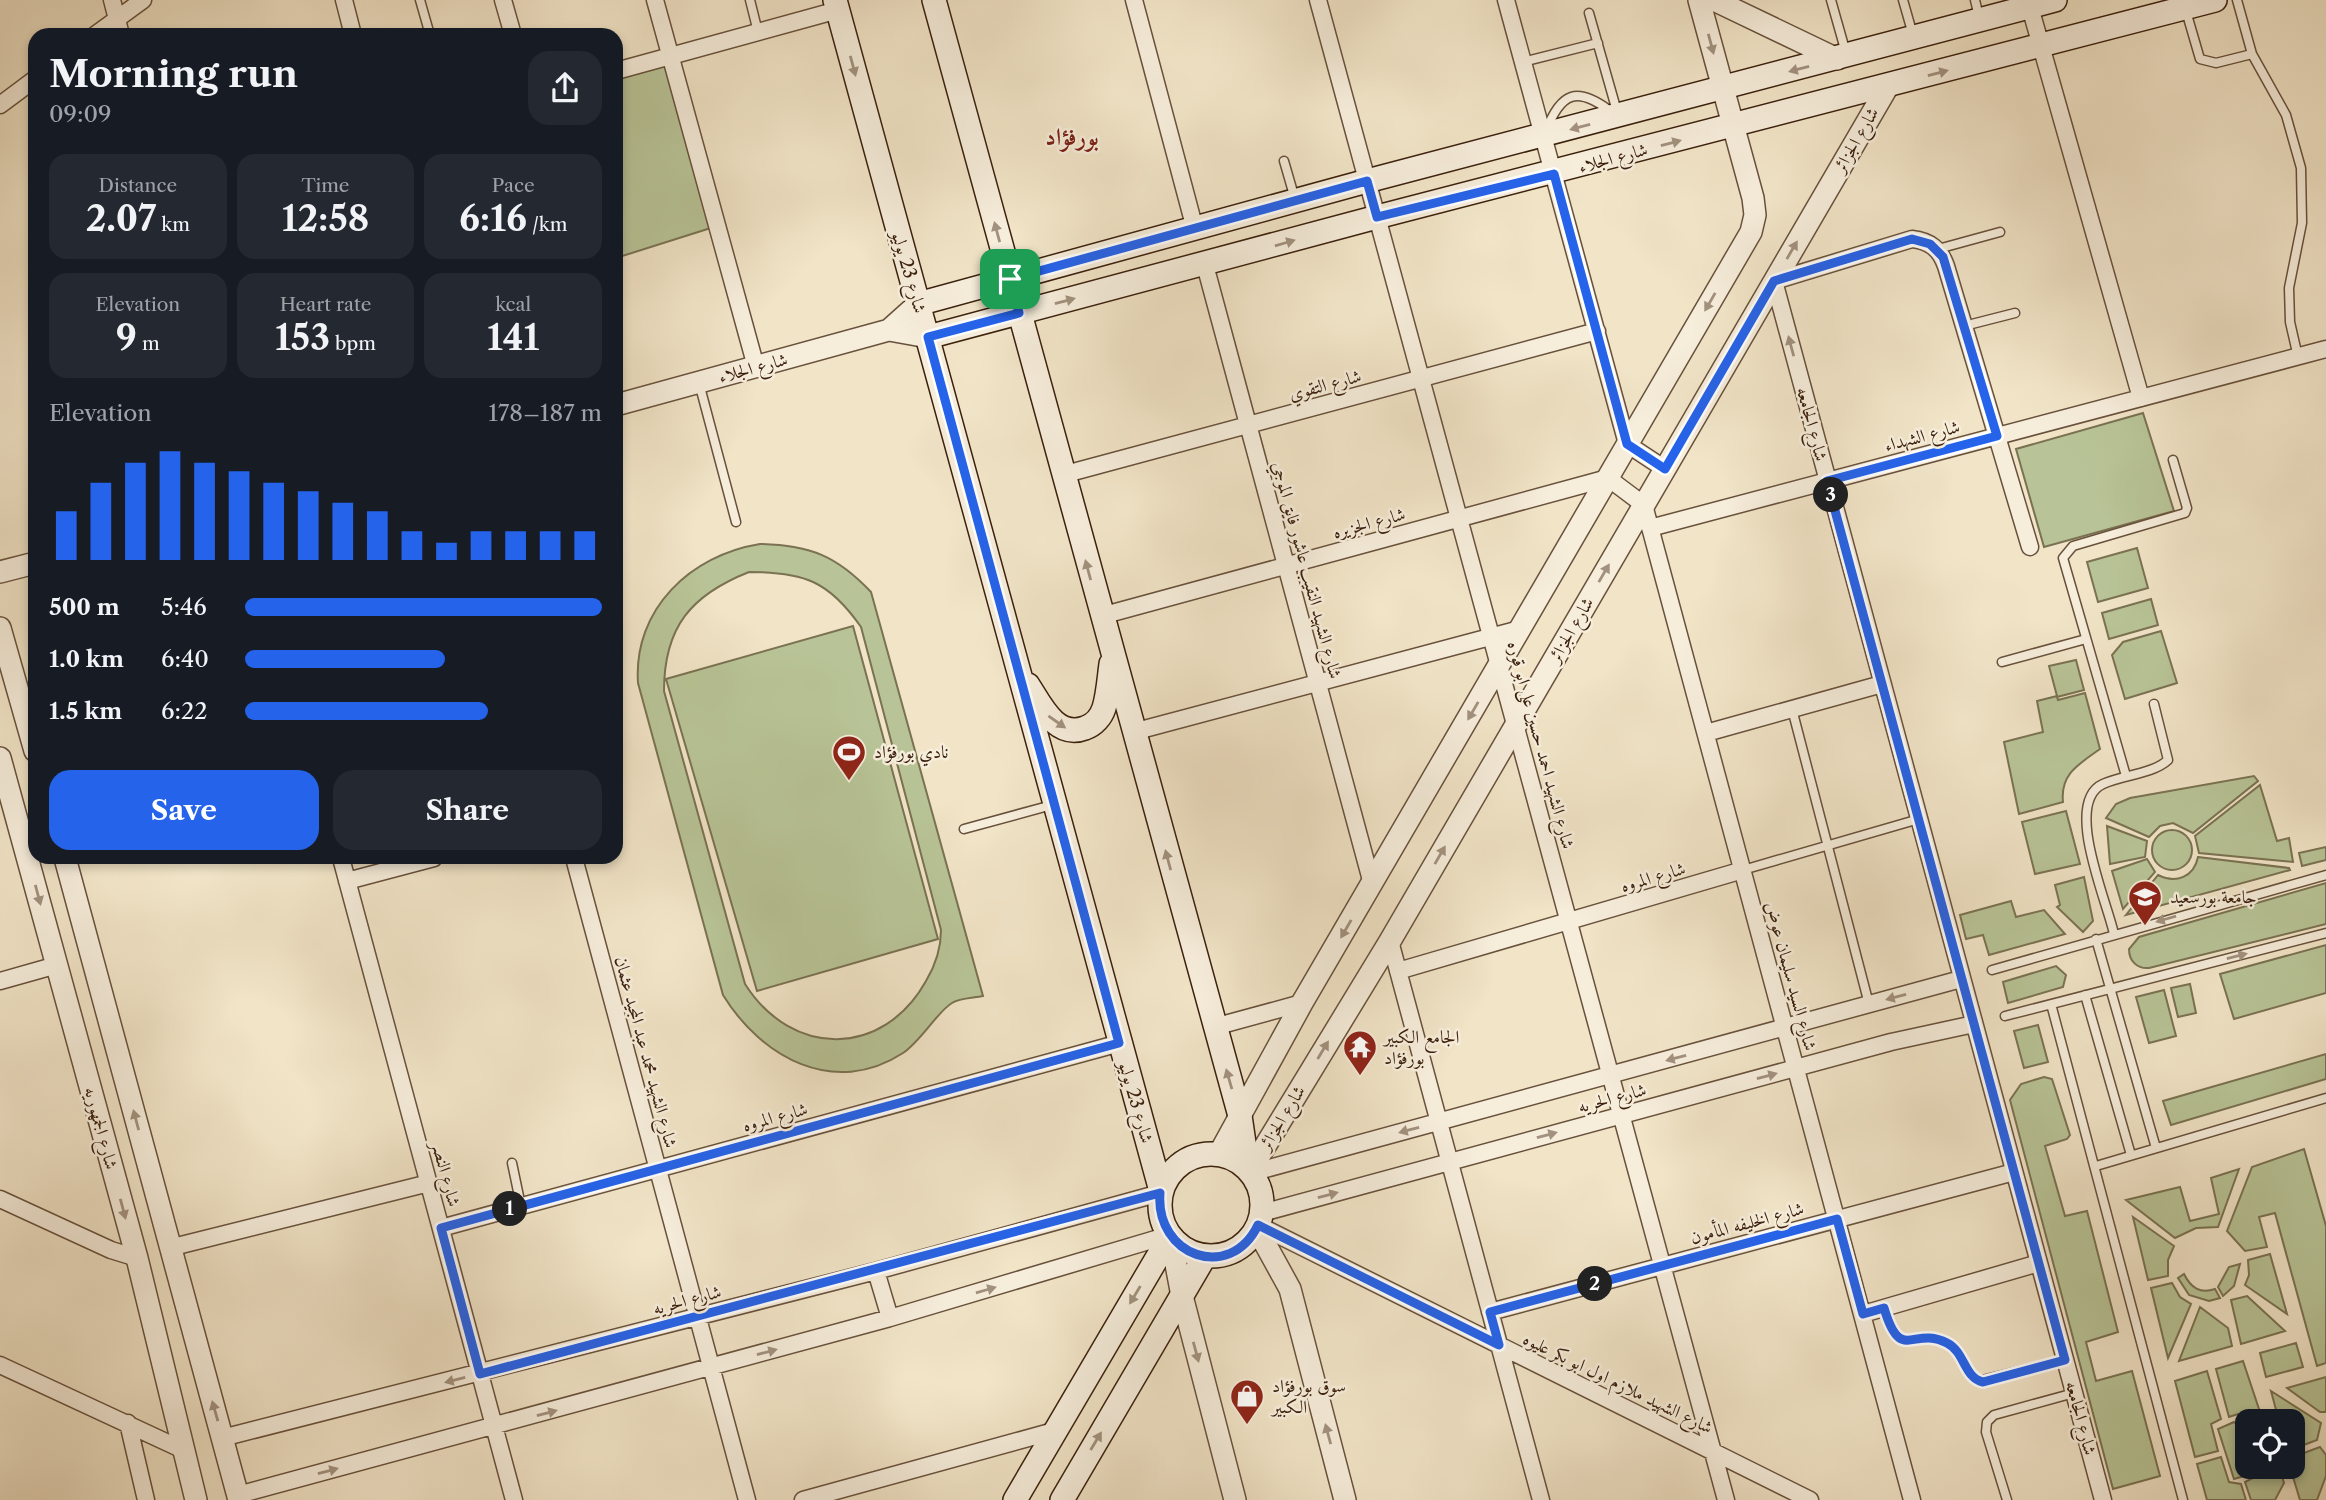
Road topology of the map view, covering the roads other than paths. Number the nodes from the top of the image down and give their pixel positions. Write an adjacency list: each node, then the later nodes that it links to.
1 (112, 0): 24 (street)
2 (143, 0): 24 (street)
3 (344, 0): 25 (street)
4 (420, 0): 26 (lane)
5 (503, 0): 27 (street)
6 (655, 0): 33 (street)
7 (750, 0): 28 (lane)
8 (934, 0): 53 (main road, one-way to 8)
9 (1134, 0): 49 (street)
10 (1318, 0): 46 (street, شارع الشهيد احمد حسين على ابو قوره)
11 (1506, 0): 35 (street)
12 (1699, 0): 39 (street, one-way to 39)
13 (1714, 0): 34 (street)
14 (1831, 0): 34 (lane)
15 (1903, 0): 29 (lane)
16 (2054, 0): 19 (main road, شارع الجلاء)
17 (2215, 0): 21 (main road, شارع الجلاء)
18 (2237, 0): 32 (lane)
19 (2029, 3): 22 (main road, شارع الجلاء); 31 (street)
20 (837, 5): 28 (street); 55 (main road, شارع 23 يوليو, one-way to 55)
21 (2185, 8): 31 (main road, شارع الجلاء); 32 (lane)
22 (1978, 10): 29 (main road, شارع الجلاء)
23 (1590, 13): 30 (lane)
24 (119, 27)
25 (351, 28)
26 (428, 28)
27 (511, 28)
28 (758, 32): 33 (street)
29 (1914, 38): 34 (main road, شارع الجلاء)
30 (1598, 43): 35 (lane); 41 (lane)
31 (2040, 46): 38 (main road, شارع الجلاء, one-way to 31); 67 (street)
32 (2252, 54): 63 (lane)
33 (670, 57): 36 (street); 64 (street)
34 (1842, 57): 39 (main road, شارع الجلاء, one-way to 39)
35 (1523, 62): 43 (street)
36 (623, 69)
37 (28, 84): 40 (street)
38 (1888, 86): 42 (main road, شارع الجلاء); 54 (street, شارع الجزائر, one-way to 38)
39 (1723, 89): 41 (main road, شارع الجلاء); 42 (street, شارع الجزائر)
40 (0, 105)
41 (1618, 117): 43 (main road, شارع الجلاء, one-way to 43); 43 (lane)
42 (1733, 126): 45 (main road, شارع الجلاء, one-way to 42); 71 (street, شارع الجزائر, one-way to 71)
43 (1544, 137): 45 (street); 46 (main road, شارع الجلاء)
44 (1284, 161): 47 (lane)
45 (1554, 174): 48 (main road, شارع الجلاء); 60 (street)
46 (1367, 181): 47 (main road, شارع الجلاء); 48 (street, شارع الشهيد احمد حسين على ابو قوره)
47 (1296, 202): 49 (main road, شارع الجلاء)
48 (1377, 217): 52 (main road, شارع الجلاء, one-way to 48); 65 (street, شارع الشهيد احمد حسين على ابو قوره)
49 (1195, 229): 53 (main road, شارع الجلاء)
50 (2000, 232): 51 (lane)
51 (1938, 249): 54 (street); 58 (street)
52 (1205, 265): 56 (main road, شارع الجلاء, one-way to 52); 69 (street, شارع الشهيد النقيب عاشور فايق الموجي)
53 (1010, 279): 55 (main road, شارع الجلاء); 56 (main road)
54 (1774, 281): 73 (street, شارع الجزائر); 76 (street, شارع الجامعه, one-way to 54)
55 (918, 304): 59 (street, شارع الجلاء); 61 (main road, شارع 23 يوليو)
56 (1019, 313): 61 (main road, شارع الجلاء); 74 (main road)
57 (2015, 313): 58 (lane)
58 (1964, 326): 70 (street)
59 (889, 330): 61 (street, شارع الجلاء); 64 (street, شارع الجلاء)
60 (1597, 331): 65 (street, شارع التقوي); 71 (street)
61 (928, 337): 93 (main road, شارع 23 يوليو)
62 (2326, 349): 63 (street, شارع الشهداء)
63 (2298, 357): 67 (street, شارع الشهداء)
64 (755, 367): 66 (street, شارع الجلاء)
65 (1422, 379): 69 (street, شارع التقوي); 78 (street, شارع الشهيد احمد حسين على ابو قوره)
66 (699, 382): 68 (street, شارع الجلاء); 79 (lane)
67 (2141, 398): 70 (street, شارع الشهداء)
68 (623, 403)
69 (1248, 425): 74 (street, شارع التقوي); 83 (street, شارع الشهيد النقيب عاشور فايق الموجي)
70 (1997, 436): 76 (street, شارع الشهداء); 81 (street)
71 (1627, 444): 73 (street); 75 (street, شارع الجزائر)
72 (2174, 460): 89 (lane)
73 (1665, 469): 77 (street, شارع الجزائر)
74 (1062, 475): 85 (main road, one-way to 74)
75 (1608, 478): 77 (street); 78 (street, شارع الجزيره); 87 (street, شارع الجزائر)
76 (1827, 481): 80 (street, شارع الشهداء); 95 (street, شارع الجامعه)
77 (1644, 505): 80 (street, شارع السيد سليمان عوض); 98 (street, شارع الجزائر, one-way to 77)
78 (1460, 519): 83 (street, شارع الجزيره); 88 (street, شارع الشهيد احمد حسين على ابو قوره)
79 (736, 522)
80 (1650, 528): 101 (street, شارع السيد سليمان عوض)
81 (2030, 547)
82 (28, 565): 84 (street)
83 (1286, 566): 85 (street, شارع الجزيره); 94 (street, شارع الشهيد النقيب عاشور فايق الموجي)
84 (0, 572)
85 (1101, 616): 90 (main road)
86 (0, 628): 99 (street)
87 (1520, 629): 88 (street); 92 (street, شارع الجزائر)
88 (1492, 636): 92 (street, شارع الشهيد احمد حسين على ابو قوره); 94 (street)
89 (2086, 639): 91 (lane); 103 (lane)
90 (1112, 656): 93 (main road, one-way to 90); 100 (main road)
91 (2002, 662)
92 (1499, 665): 98 (street, شارع الشهيد احمد حسين على ابو قوره); 117 (street, شارع الجزائر, one-way to 117)
93 (1017, 668): 104 (main road, شارع 23 يوليو)
94 (1318, 683): 100 (street); 117 (street, شارع الشهيد النقيب عاشور فايق الموجي)
95 (1882, 684): 97 (street); 105 (street, شارع الجامعه)
96 (2154, 704): 103 (lane)
97 (1792, 709): 101 (street); 107 (lane)
98 (1516, 725): 118 (street, شارع الشهيد احمد حسين على ابو قوره); 122 (street, شارع الجزائر, one-way to 98)
99 (28, 726)
100 (1133, 732): 135 (main road, one-way to 100)
101 (1706, 733): 114 (street, شارع السيد سليمان عوض)
102 (0, 758): 108 (street, شارع الجمهوريه, one-way to 108)
103 (2126, 776): 120 (lane)
104 (1054, 804): 106 (lane); 137 (main road, شارع 23 يوليو)
105 (1919, 819): 107 (lane, شارع المروه); 126 (street, شارع الجامعه)
106 (964, 829)
107 (1828, 846): 114 (lane, شارع المروه); 132 (lane)
108 (28, 860)
109 (29, 864): 123 (street, شارع الجمهوريه, one-way to 123)
110 (67, 864): 140 (street, شارع الجمهوريه)
111 (343, 864): 116 (street, شارع النصر)
112 (412, 864): 116 (street)
113 (576, 864): 152 (street, شارع الشهيد محمد عبد المجيد عثمان)
114 (1743, 870): 118 (street, شارع المروه); 136 (street, شارع السيد سليمان عوض)
115 (2326, 875): 120 (lane, one-way to 120)
116 (348, 881): 155 (street, شارع النصر)
117 (1372, 884): 130 (street, شارع الجزائر, one-way to 130)
118 (1570, 921): 125 (street, شارع المروه); 139 (street, شارع الشهيد احمد حسين على ابو قوره)
119 (2326, 933): 128 (lane, one-way to 119)
120 (2114, 934): 121 (lane)
121 (2096, 939): 124 (lane); 128 (lane)
122 (1390, 941): 125 (street); 153 (street, شارع الجزائر, one-way to 122)
123 (57, 965): 127 (street); 141 (street, شارع الجمهوريه)
124 (1993, 970)
125 (1398, 971): 145 (street)
126 (1964, 979): 132 (street, شارع الحريه, one-way to 132); 134 (street, شارع الجامعه)
127 (0, 981)
128 (2110, 989): 129 (lane); 146 (lane)
129 (2085, 995): 131 (lane); 148 (lane)
130 (1302, 1003): 135 (street); 144 (street, شارع الجزائر)
131 (2052, 1004): 133 (lane); 151 (lane)
132 (1869, 1005): 136 (street, شارع الحريه)
133 (2005, 1016)
134 (1976, 1023): 138 (street, شارع الحريه); 154 (street, شارع الجامعه)
135 (1214, 1027): 144 (main road, one-way to 135)
136 (1786, 1028): 138 (street, شارع السيد سليمان عوض); 139 (street, شارع الحريه, one-way to 139)
137 (1119, 1043): 152 (street, شارع المروه); 156 (main road, شارع 23 يوليو)
138 (1796, 1068): 143 (street, شارع الحريه, one-way to 138); 159 (street, شارع السيد سليمان عوض)
139 (1612, 1075): 143 (street, شارع الشهيد احمد حسين على ابو قوره); 145 (street, شارع الحريه)
140 (124, 1076): 141 (street); 163 (street, شارع الجمهوريه, one-way to 140)
141 (90, 1086): 165 (street, شارع الجمهوريه, one-way to 165)
142 (2326, 1098): 146 (lane)
143 (1623, 1115): 149 (street, شارع الحريه, one-way to 143); 167 (street, شارع الشهيد احمد حسين على ابو قوره)
144 (1240, 1116): 147 (street, شارع الجزائر); 153 (main road)
145 (1438, 1122): 149 (street); 153 (street, شارع الحريه, one-way to 153)
146 (2156, 1148): 148 (lane)
147 (1219, 1154): 153 (main road); 156 (main road)
148 (2131, 1155): 151 (lane)
149 (1450, 1162): 160 (street, شارع الحريه, one-way to 149); 171 (street)
150 (512, 1163): 158 (lane)
151 (2096, 1166): 203 (lane)
152 (657, 1169): 158 (street, شارع المروه); 173 (street, شارع الشهيد محمد عبد المجيد عثمان)
153 (1250, 1171): 160 (main road)
154 (2014, 1172): 159 (street, شارع الخليفه المأمون); 166 (street, شارع الجامعه)
155 (429, 1183): 161 (street, شارع النصر); 163 (street)
156 (1161, 1192): 162 (main road); 168 (street, شارع الحريه)
157 (0, 1199): 165 (street)
158 (521, 1206): 161 (street, شارع المروه)
159 (1837, 1219): 167 (street, شارع الخليفه المأمون); 172 (street, شارع السيد سليمان عوض)
160 (1259, 1222): 164 (main road); 175 (street, شارع الشهيد ملازم اول ابو بكر عليوه); 196 (street, one-way to 160)
161 (441, 1228): 179 (street, شارع النصر)
162 (1170, 1236): 164 (main road); 169 (street); 174 (street, one-way to 162); 183 (main road, one-way to 183)
163 (169, 1248): 184 (street, شارع الجمهوريه, one-way to 163)
164 (1205, 1256): 169 (main road)
165 (137, 1258): 185 (street, شارع الجمهوريه)
166 (2039, 1263): 170 (street); 176 (street, شارع الجامعه)
167 (1664, 1265): 171 (street, شارع الخليفه المأمون); 186 (street, شارع الشهيد احمد حسين على ابو قوره)
168 (876, 1271): 173 (street, شارع الحريه); 174 (street)
169 (1182, 1296): 189 (main road, one-way to 169); 195 (street, one-way to 195)
170 (1884, 1308): 172 (street); 176 (lane)
171 (1490, 1312): 175 (street)
172 (1863, 1314): 200 (street, شارع السيد سليمان عوض)
173 (697, 1317): 178 (street, شارع الشهيد محمد عبد المجيد عثمان); 179 (street, شارع الحريه)
174 (890, 1318): 178 (street, one-way to 174)
175 (1499, 1345): 186 (street, شارع الشهيد ملازم اول ابو بكر عليوه); 197 (street)
176 (2065, 1360): 180 (street, شارع الجامعه)
177 (0, 1365): 181 (street)
178 (711, 1368): 182 (street, one-way to 178); 192 (street, شارع الشهيد محمد عبد المجيد عثمان)
179 (480, 1374): 182 (street, شارع النصر); 184 (street, شارع الحريه, one-way to 184)
180 (2074, 1392): 201 (lane); 202 (street, شارع الجامعه)
181 (128, 1423): 185 (street); 188 (street)
182 (494, 1427): 187 (street, one-way to 182); 191 (street, شارع النصر)
183 (1054, 1431): 193 (street); 194 (main road)
184 (222, 1438): 187 (street, شارع الجمهوريه)
185 (181, 1449): 190 (street, شارع الجمهوريه)
186 (1713, 1452): 198 (street, شارع الشهيد احمد حسين على ابو قوره); 199 (street, شارع الشهيد ملازم اول ابو بكر عليوه)
187 (239, 1497)
188 (141, 1499)
189 (1062, 1499)
190 (196, 1500)
191 (514, 1500)
192 (747, 1500)
193 (803, 1500)
194 (1014, 1500)
195 (1236, 1500)
196 (1345, 1500)
197 (1541, 1500)
198 (1726, 1500)
199 (1811, 1500)
200 (1912, 1500)
201 (2007, 1500)
202 (2103, 1500)
203 (2183, 1500)

